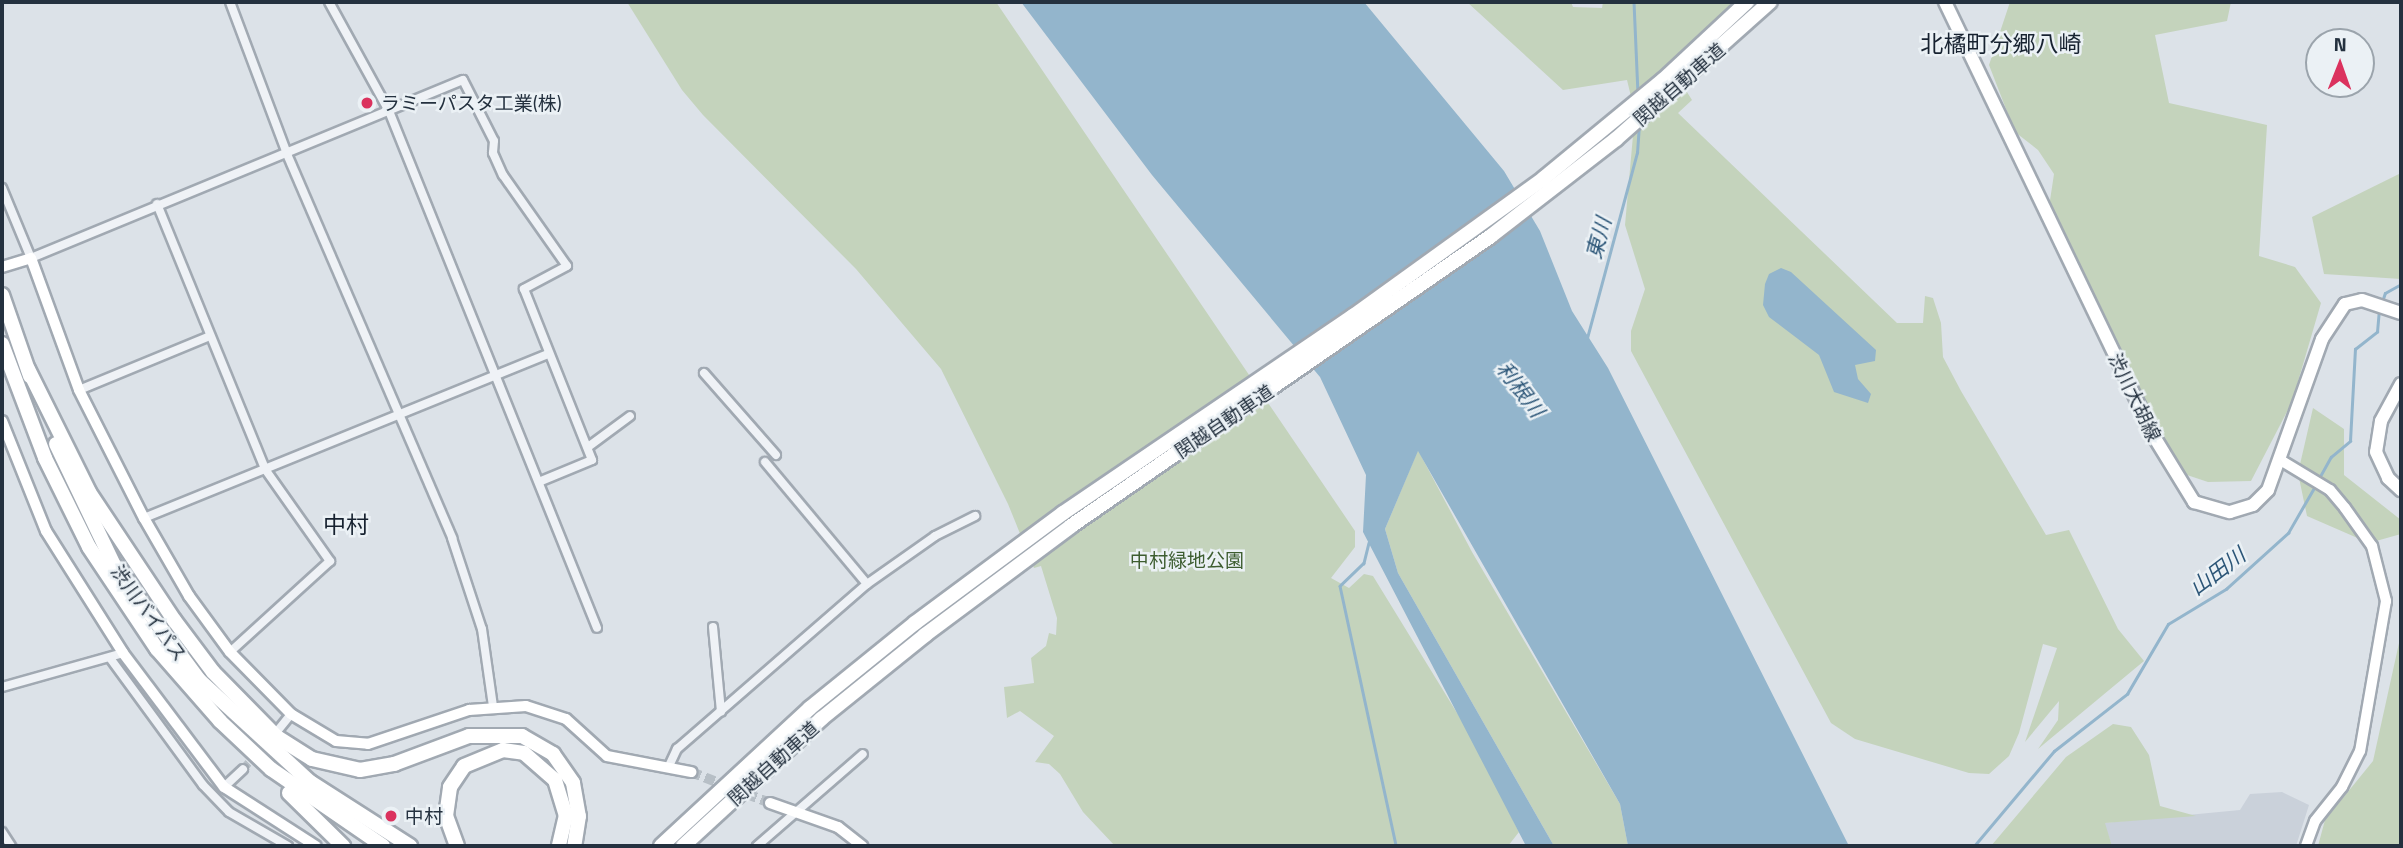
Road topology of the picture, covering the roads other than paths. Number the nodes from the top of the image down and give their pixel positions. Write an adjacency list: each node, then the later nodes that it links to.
1 (230, 2): 7 (street)
2 (329, 2): 6 (street)
3 (1747, 2): 34 (highway, 関越自動車道)
4 (1770, 2): 34 (highway, 関越自動車道)
5 (1945, 2): 27 (main road, 渋川大胡線)
6 (389, 111): 7 (street); 16 (street); 18 (street)
7 (287, 153): 9 (street); 22 (street)
8 (2, 188): 10 (street)
9 (157, 204): 10 (street); 14 (street)
10 (31, 258): 11 (street); 21 (street)
11 (2, 267)
12 (2, 295): 17 (highway, 渋川バイパス)
13 (2398, 310): 27 (main road, 渋川大胡線)
14 (211, 336): 21 (street); 29 (street)
15 (2, 344): 45 (highway, 渋川バイパス)
16 (548, 354): 18 (street); 25 (street)
17 (28, 369): 60 (highway, 渋川バイパス); 63 (highway)
18 (496, 372): 22 (street); 30 (street)
19 (704, 373): 26 (street)
20 (2401, 384): 31 (main road)
21 (79, 390): 33 (street)
22 (397, 413): 29 (street); 42 (street)
23 (630, 416): 25 (street)
24 (2, 421): 39 (street)
25 (588, 447): 30 (street)
26 (776, 455)
27 (2282, 461): 68 (street)
28 (765, 462): 35 (street)
29 (265, 469): 33 (street); 38 (street)
30 (541, 481): 37 (street)
31 (2401, 490)
32 (975, 516): 35 (street)
33 (144, 518): 38 (street)
34 (1006, 563): 64 (highway, 関越自動車道); 65 (highway, 関越自動車道)
35 (867, 584): 43 (street)
36 (713, 627): 43 (street)
37 (597, 628)
38 (230, 652): 44 (street)
39 (123, 653): 40 (street); 51 (street)
40 (110, 658): 41 (street); 56 (street)
41 (2, 687)
42 (493, 706): 44 (street); 48 (street)
43 (721, 712): 48 (street)
44 (291, 714): 46 (street)
45 (220, 722): 58 (highway); 59 (highway, 渋川バイパス)
46 (279, 729)
47 (863, 754): 53 (street)
48 (669, 766): 50 (street)
49 (243, 769): 51 (street)
50 (691, 772)
51 (224, 787): 57 (street)
52 (770, 803): 53 (street)
53 (794, 814): 66 (street); 67 (street)
54 (2, 832): 55 (street)
55 (11, 846)
56 (288, 846)
57 (316, 846)
58 (343, 846)
59 (383, 846)
60 (410, 846)
61 (457, 846): 62 (highway)
62 (559, 846)
63 (574, 846)
64 (661, 846)
65 (683, 846)
66 (757, 846)
67 (862, 846)
68 (2306, 846)

